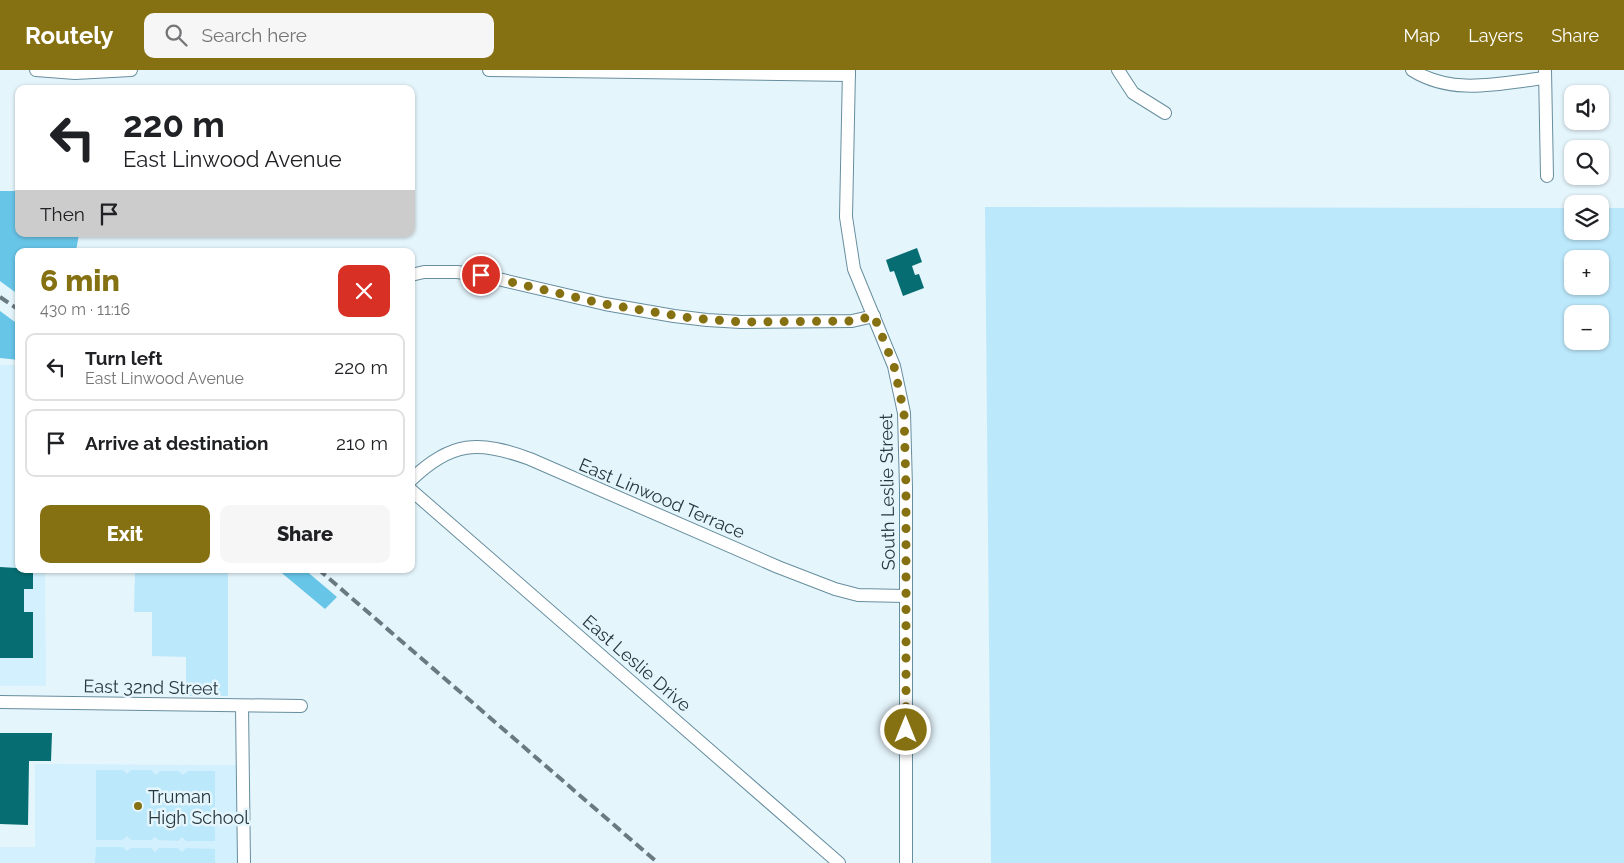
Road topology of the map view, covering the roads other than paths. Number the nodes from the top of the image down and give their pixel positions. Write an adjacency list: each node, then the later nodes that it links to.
1 (36, 70): 2 (street)
2 (131, 70)
3 (489, 70): 6 (street)
4 (1118, 70): 8 (street)
5 (1412, 70): 7 (street)
6 (849, 72): 11 (street, South Leslie Street)
7 (1545, 74): 9 (street)
8 (1165, 113)
9 (1547, 176)
10 (415, 274): 11 (street)
11 (874, 316): 14 (street, South Leslie Street)
12 (415, 476): 14 (street, East Linwood Terrace)
13 (415, 493): 19 (street, East Leslie Drive)
14 (906, 596): 20 (street, South Leslie Street)
15 (0, 702): 16 (street, East 32nd Street)
16 (242, 706): 17 (street, East 32nd Street); 18 (street)
17 (300, 706)
18 (244, 863)
19 (839, 863)
20 (906, 863)

